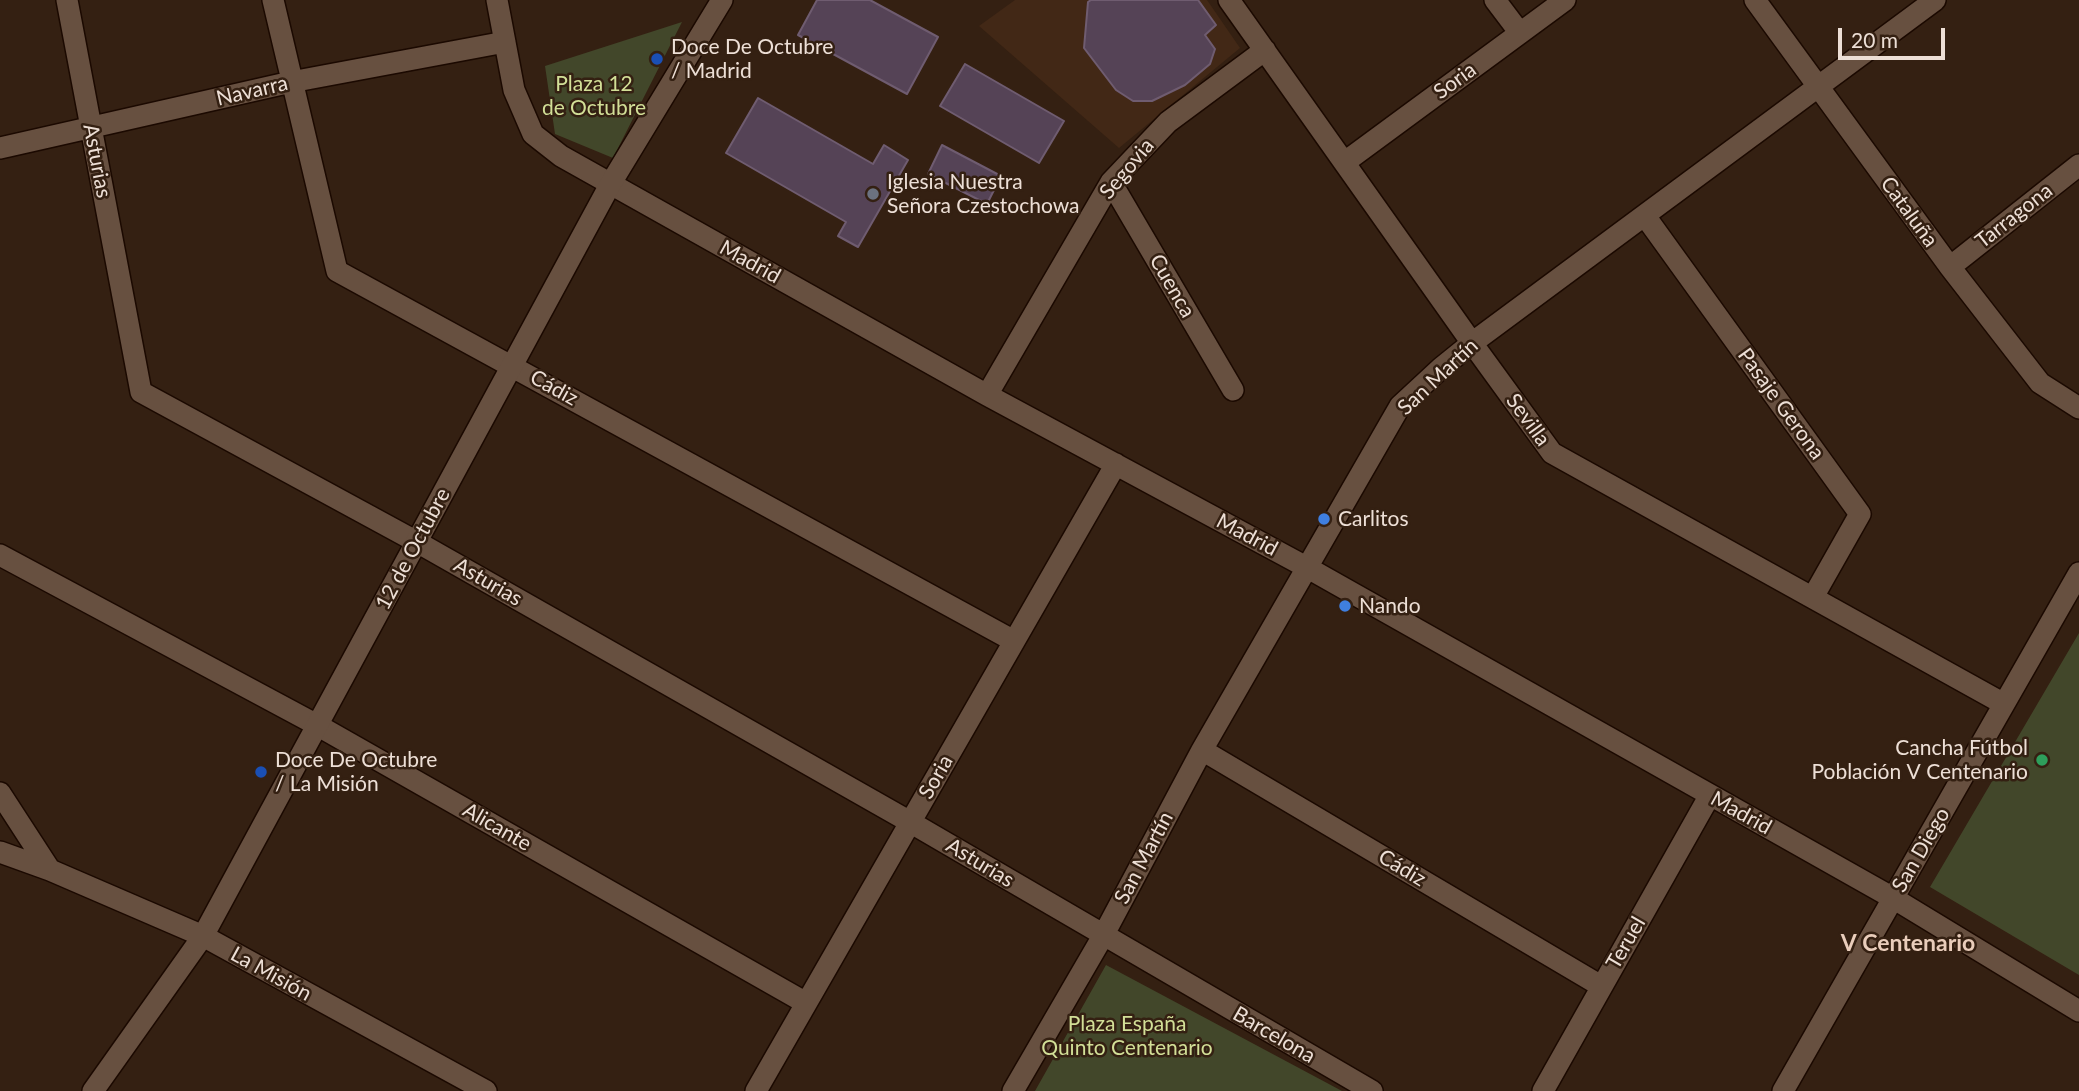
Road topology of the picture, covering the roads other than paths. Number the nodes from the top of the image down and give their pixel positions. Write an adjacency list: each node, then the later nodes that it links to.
1 (67, 0): 15 (street, Asturias)
2 (273, 0): 13 (street, Cádiz)
3 (496, 0): 11 (street, Madrid)
4 (722, 0): 20 (street, 12 de Octubre)
5 (1229, 0): 12 (street, Sevilla)
6 (1495, 0): 10 (street)
7 (1565, 0): 10 (street, Soria)
8 (1755, 0): 14 (street, Cataluña)
9 (1935, 0): 14 (street, San Martín)
10 (1520, 33): 17 (street, Soria)
11 (505, 42): 13 (street, Navarra); 20 (street, Madrid)
12 (1265, 50): 17 (street, Sevilla); 19 (street, Segovia)
13 (291, 82): 15 (street, Navarra); 24 (street, Cádiz)
14 (1818, 87): 21 (street, San Martín); 22 (street, Cataluña)
15 (91, 128): 16 (street, Navarra); 29 (street, Asturias)
16 (0, 148)
17 (1345, 162): 23 (street, Sevilla)
18 (2079, 165): 22 (street, Tarragona)
19 (1111, 182): 25 (street, Cuenca); 26 (street, Segovia)
20 (611, 183): 24 (street, 12 de Octubre); 26 (street, Madrid)
21 (1645, 216): 23 (street, San Martín); 33 (street, Pasaje Gerona)
22 (1950, 267): 27 (street, Cataluña)
23 (1472, 343): 31 (street, San Martín); 33 (street, Sevilla)
24 (513, 365): 29 (street, 12 de Octubre); 34 (street, Cádiz)
25 (1233, 390)
26 (987, 395): 28 (street, Madrid)
27 (2079, 408)
28 (1116, 464): 31 (street, Madrid); 34 (street, Soria)
29 (417, 542): 36 (street, 12 de Octubre); 40 (street, Asturias)
30 (0, 555): 36 (street, Alicante)
31 (1308, 568): 37 (street, San Martín); 39 (street, Madrid)
32 (2079, 573): 35 (street, San Diego)
33 (1813, 597): 35 (street, Sevilla)
34 (1014, 641): 40 (street, Soria)
35 (2004, 704): 43 (street, San Diego)
36 (317, 726): 44 (street, 12 de Octubre); 47 (street, Alicante)
37 (1202, 750): 45 (street, San Martín); 46 (street, Cádiz)
38 (0, 793): 42 (street)
39 (1710, 795): 43 (street, Madrid); 46 (street, Teruel)
40 (910, 822): 45 (street, Asturias); 47 (street, Soria)
41 (0, 852): 42 (street, La Misión)
42 (50, 870): 44 (street, La Misión)
43 (1893, 898): 48 (street, Madrid); 49 (street, San Diego)
44 (202, 936): 50 (street, 12 de Octubre); 51 (street, La Misión)
45 (1103, 936): 53 (street, San Martín); 54 (street, Barcelona)
46 (1601, 986): 55 (street, Teruel)
47 (806, 1003): 52 (street, Soria)
48 (2079, 1011)
49 (1793, 1088)
50 (93, 1091)
51 (486, 1091)
52 (756, 1091)
53 (1013, 1091)
54 (1372, 1091)
55 (1543, 1091)

